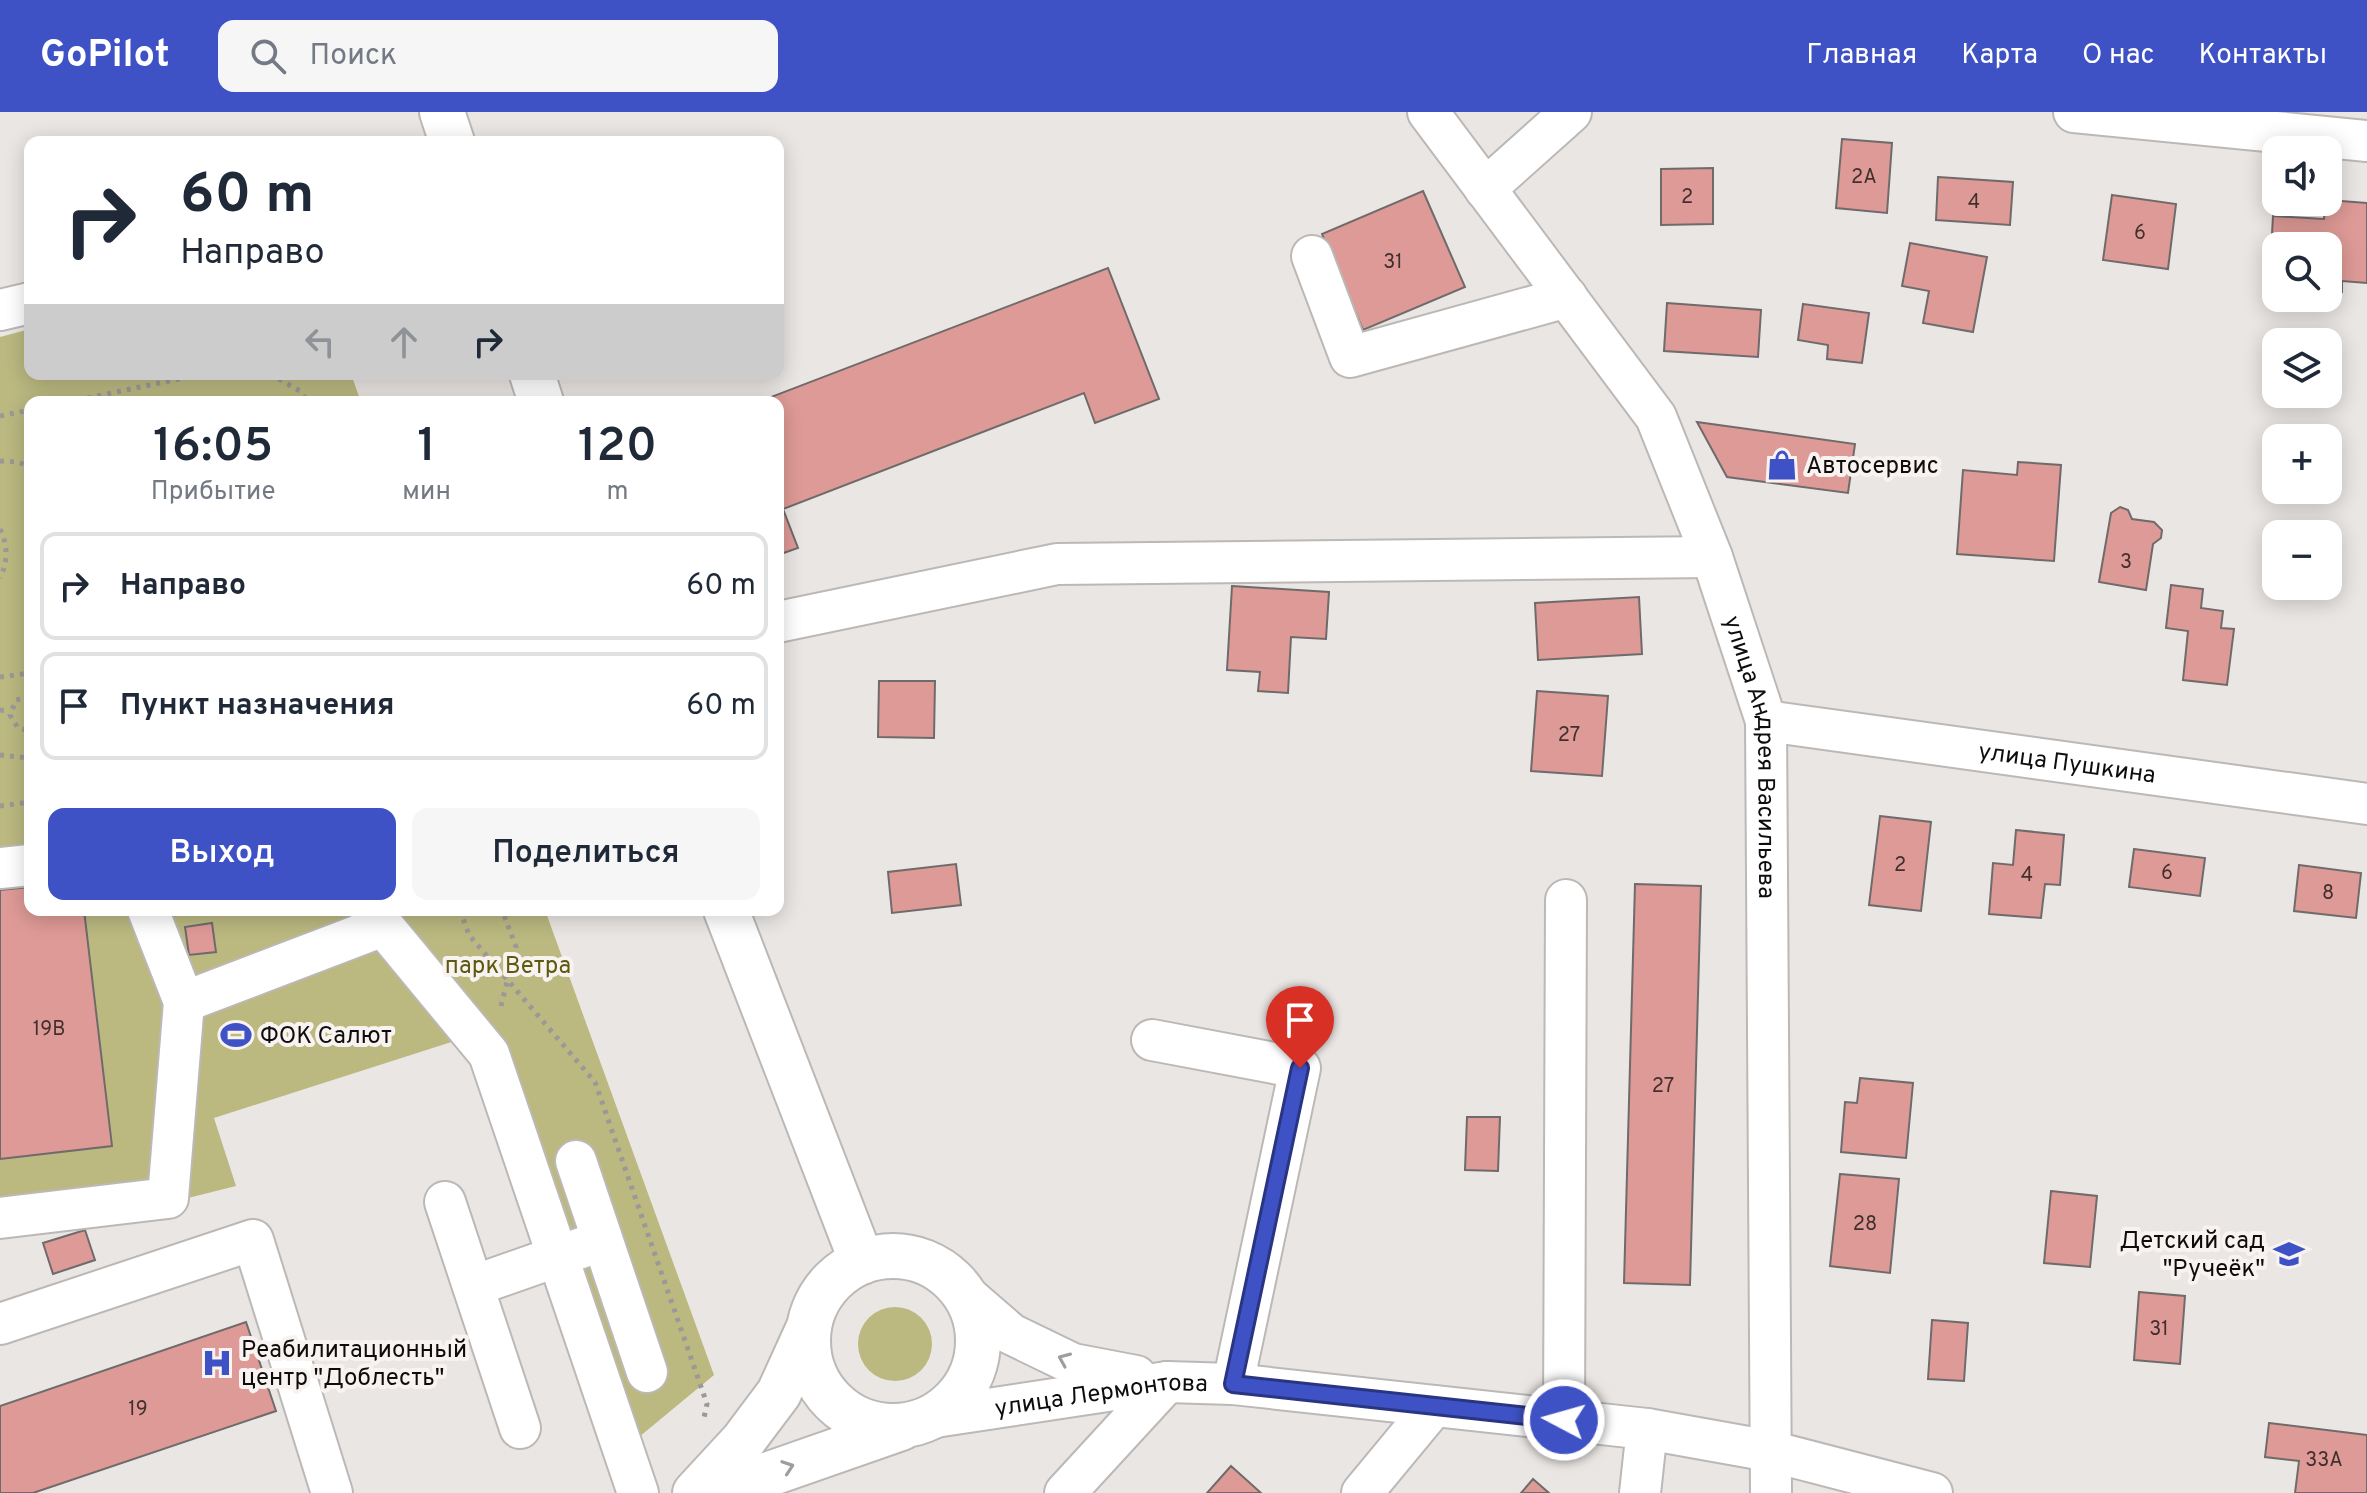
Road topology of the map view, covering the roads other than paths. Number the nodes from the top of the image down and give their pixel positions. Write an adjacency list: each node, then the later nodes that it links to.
1 (1428, 112): 5 (street, улица Андрея Васильева)
2 (1571, 112): 5 (street)
3 (2074, 112): 4 (street)
4 (2367, 141)
5 (1485, 189): 7 (street, улица Андрея Васильева)
6 (1312, 256): 7 (street)
7 (1567, 297): 10 (street, улица Андрея Васильева)
8 (24, 304): 9 (street)
9 (0, 310)
10 (1712, 557): 11 (street); 12 (street, улица Андрея Васильева)
11 (784, 621)
12 (1766, 721): 13 (street, улица Пушкина); 40 (street, улица Андрея Васильева)
13 (2367, 804)
14 (24, 866): 15 (street)
15 (0, 868)
16 (1566, 900): 36 (street)
17 (150, 916): 20 (street)
18 (728, 916): 27 (main road)
19 (377, 918): 20 (street); 26 (street)
20 (184, 1002): 24 (street)
21 (1152, 1040): 34 (street)
22 (576, 1161): 25 (street)
23 (445, 1202): 28 (street)
24 (0, 1218)
25 (602, 1240): 26 (street); 32 (street)
26 (557, 1256): 28 (street); 42 (street)
27 (862, 1262): 29 (main road); 31 (main road)
28 (473, 1286): 38 (street)
29 (967, 1296): 33 (street, one-way to 29); 37 (main road)
30 (0, 1324): 41 (street)
31 (809, 1327): 37 (main road); 43 (main road)
32 (647, 1372)
33 (1167, 1382): 34 (street, улица Лермонтова); 37 (street, улица Лермонтова); 45 (street)
34 (1233, 1384): 35 (street, улица Лермонтова)
35 (1434, 1406): 36 (street, улица Лермонтова); 46 (street)
36 (1564, 1420): 39 (street, улица Лермонтова)
37 (922, 1421): 44 (main road, улица Лермонтова, one-way to 37)
38 (520, 1428)
39 (1647, 1429): 40 (street, улица Лермонтова); 47 (street)
40 (1770, 1451): 48 (street, улица Андрея Васильева); 49 (street, улица Лермонтова)
41 (332, 1493)
42 (638, 1493)
43 (695, 1493)
44 (715, 1493)
45 (1065, 1493)
46 (1362, 1493)
47 (1640, 1493)
48 (1771, 1493)
49 (1932, 1493)

